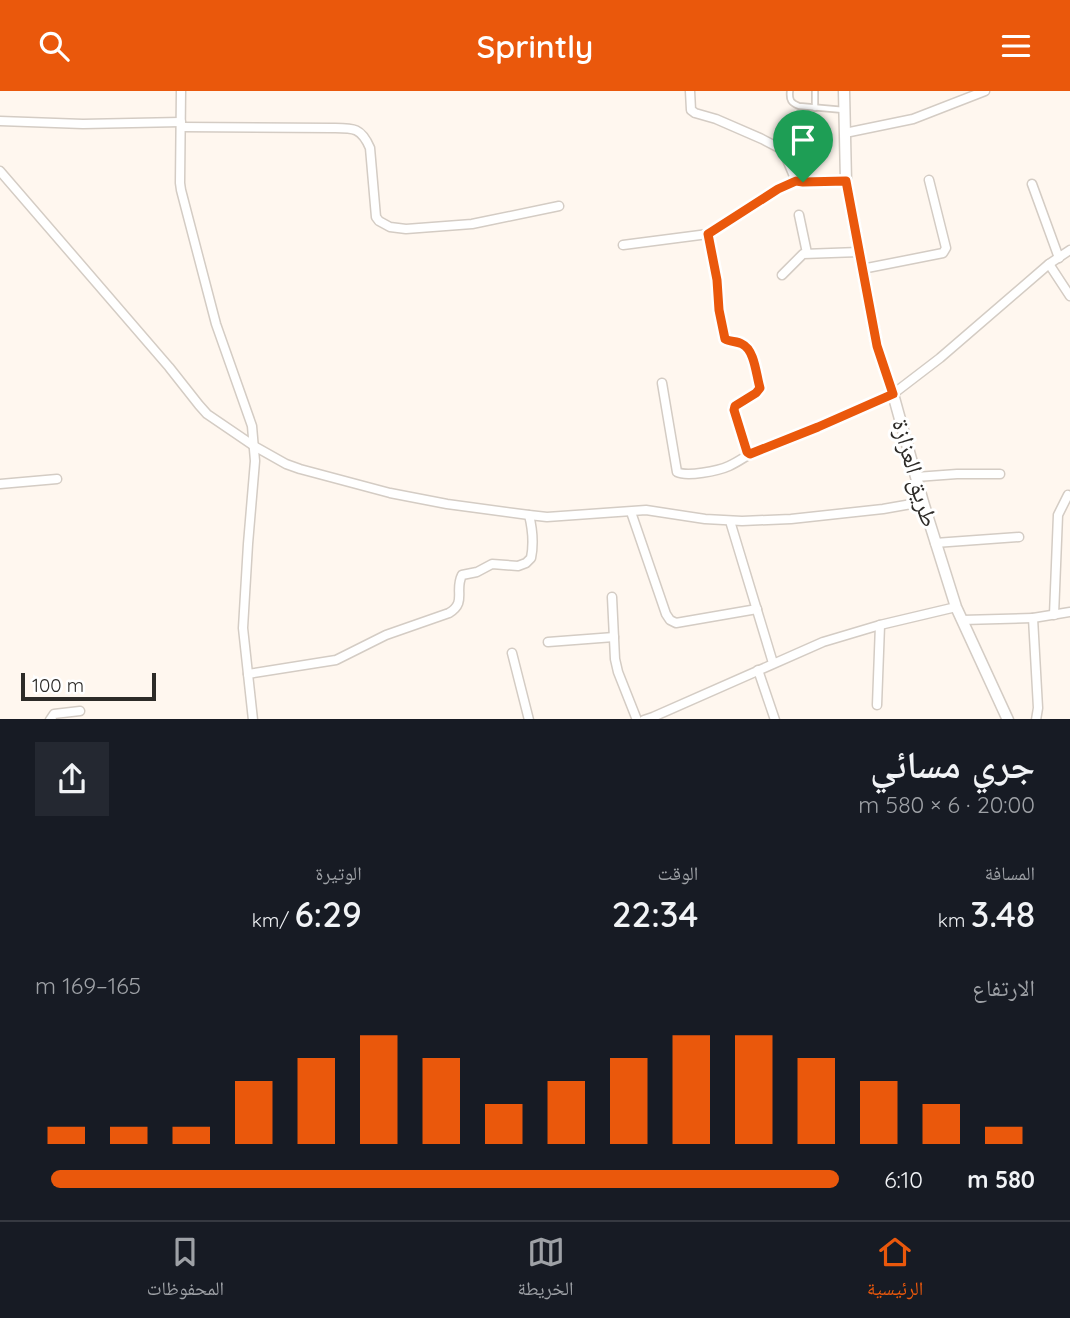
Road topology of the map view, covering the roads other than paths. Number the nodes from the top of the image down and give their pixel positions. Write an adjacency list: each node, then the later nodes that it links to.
1 (181, 91): 10 (street)
2 (690, 91): 14 (street)
3 (790, 91): 7 (lane)
4 (815, 91): 7 (lane)
5 (844, 91): 8 (street, طريق العزازة)
6 (985, 91): 11 (street)
7 (815, 108): 8 (lane)
8 (844, 110): 11 (street, طريق العزازة)
9 (0, 121): 10 (street)
10 (181, 125): 17 (street); 31 (street)
11 (845, 132): 15 (street, طريق العزازة)
12 (0, 171): 31 (street)
13 (929, 180): 26 (street)
14 (796, 181): 15 (street); 19 (street)
15 (846, 181): 22 (street, طريق العزازة)
16 (1032, 184): 24 (street)
17 (559, 206)
18 (799, 215): 23 (street)
19 (708, 234): 20 (street); 32 (street)
20 (623, 245)
21 (1070, 250): 24 (street)
22 (859, 252): 23 (street); 26 (street, طريق العزازة)
23 (807, 253): 27 (street)
24 (1059, 258): 25 (street)
25 (1049, 264): 28 (street); 30 (street)
26 (862, 269): 30 (street, طريق العزازة)
27 (782, 275)
28 (1070, 294)
29 (662, 383): 32 (street)
30 (893, 394): 32 (street); 34 (street, طريق العزازة)
31 (254, 446): 40 (street); 57 (street)
32 (750, 454)
33 (1000, 474): 34 (street)
34 (916, 477): 38 (street, طريق العزازة)
35 (57, 479): 36 (street)
36 (0, 484)
37 (1068, 495): 48 (street)
38 (923, 502): 41 (street); 43 (street, طريق العزازة)
39 (631, 512): 40 (street); 41 (street); 46 (street)
40 (529, 516): 57 (street)
41 (730, 521): 46 (street)
42 (1020, 537): 43 (street)
43 (935, 543): 45 (street, طريق العزازة)
44 (612, 597): 52 (street)
45 (956, 607): 50 (street, طريق العزازة); 51 (street)
46 (757, 609): 55 (street)
47 (1070, 612): 48 (street)
48 (1054, 615): 49 (street)
49 (1033, 618): 50 (street); 67 (street)
50 (962, 620): 66 (street, طريق العزازة)
51 (880, 625): 55 (street); 58 (street)
52 (614, 637): 53 (street); 63 (street)
53 (548, 642)
54 (512, 653): 62 (street)
55 (773, 663): 56 (street)
56 (758, 670): 64 (street); 65 (street)
57 (248, 674): 61 (street)
58 (877, 705)
59 (80, 711): 60 (street)
60 (50, 719)
61 (253, 719)
62 (529, 719)
63 (637, 719)
64 (650, 719)
65 (775, 719)
66 (1008, 719)
67 (1036, 719)

